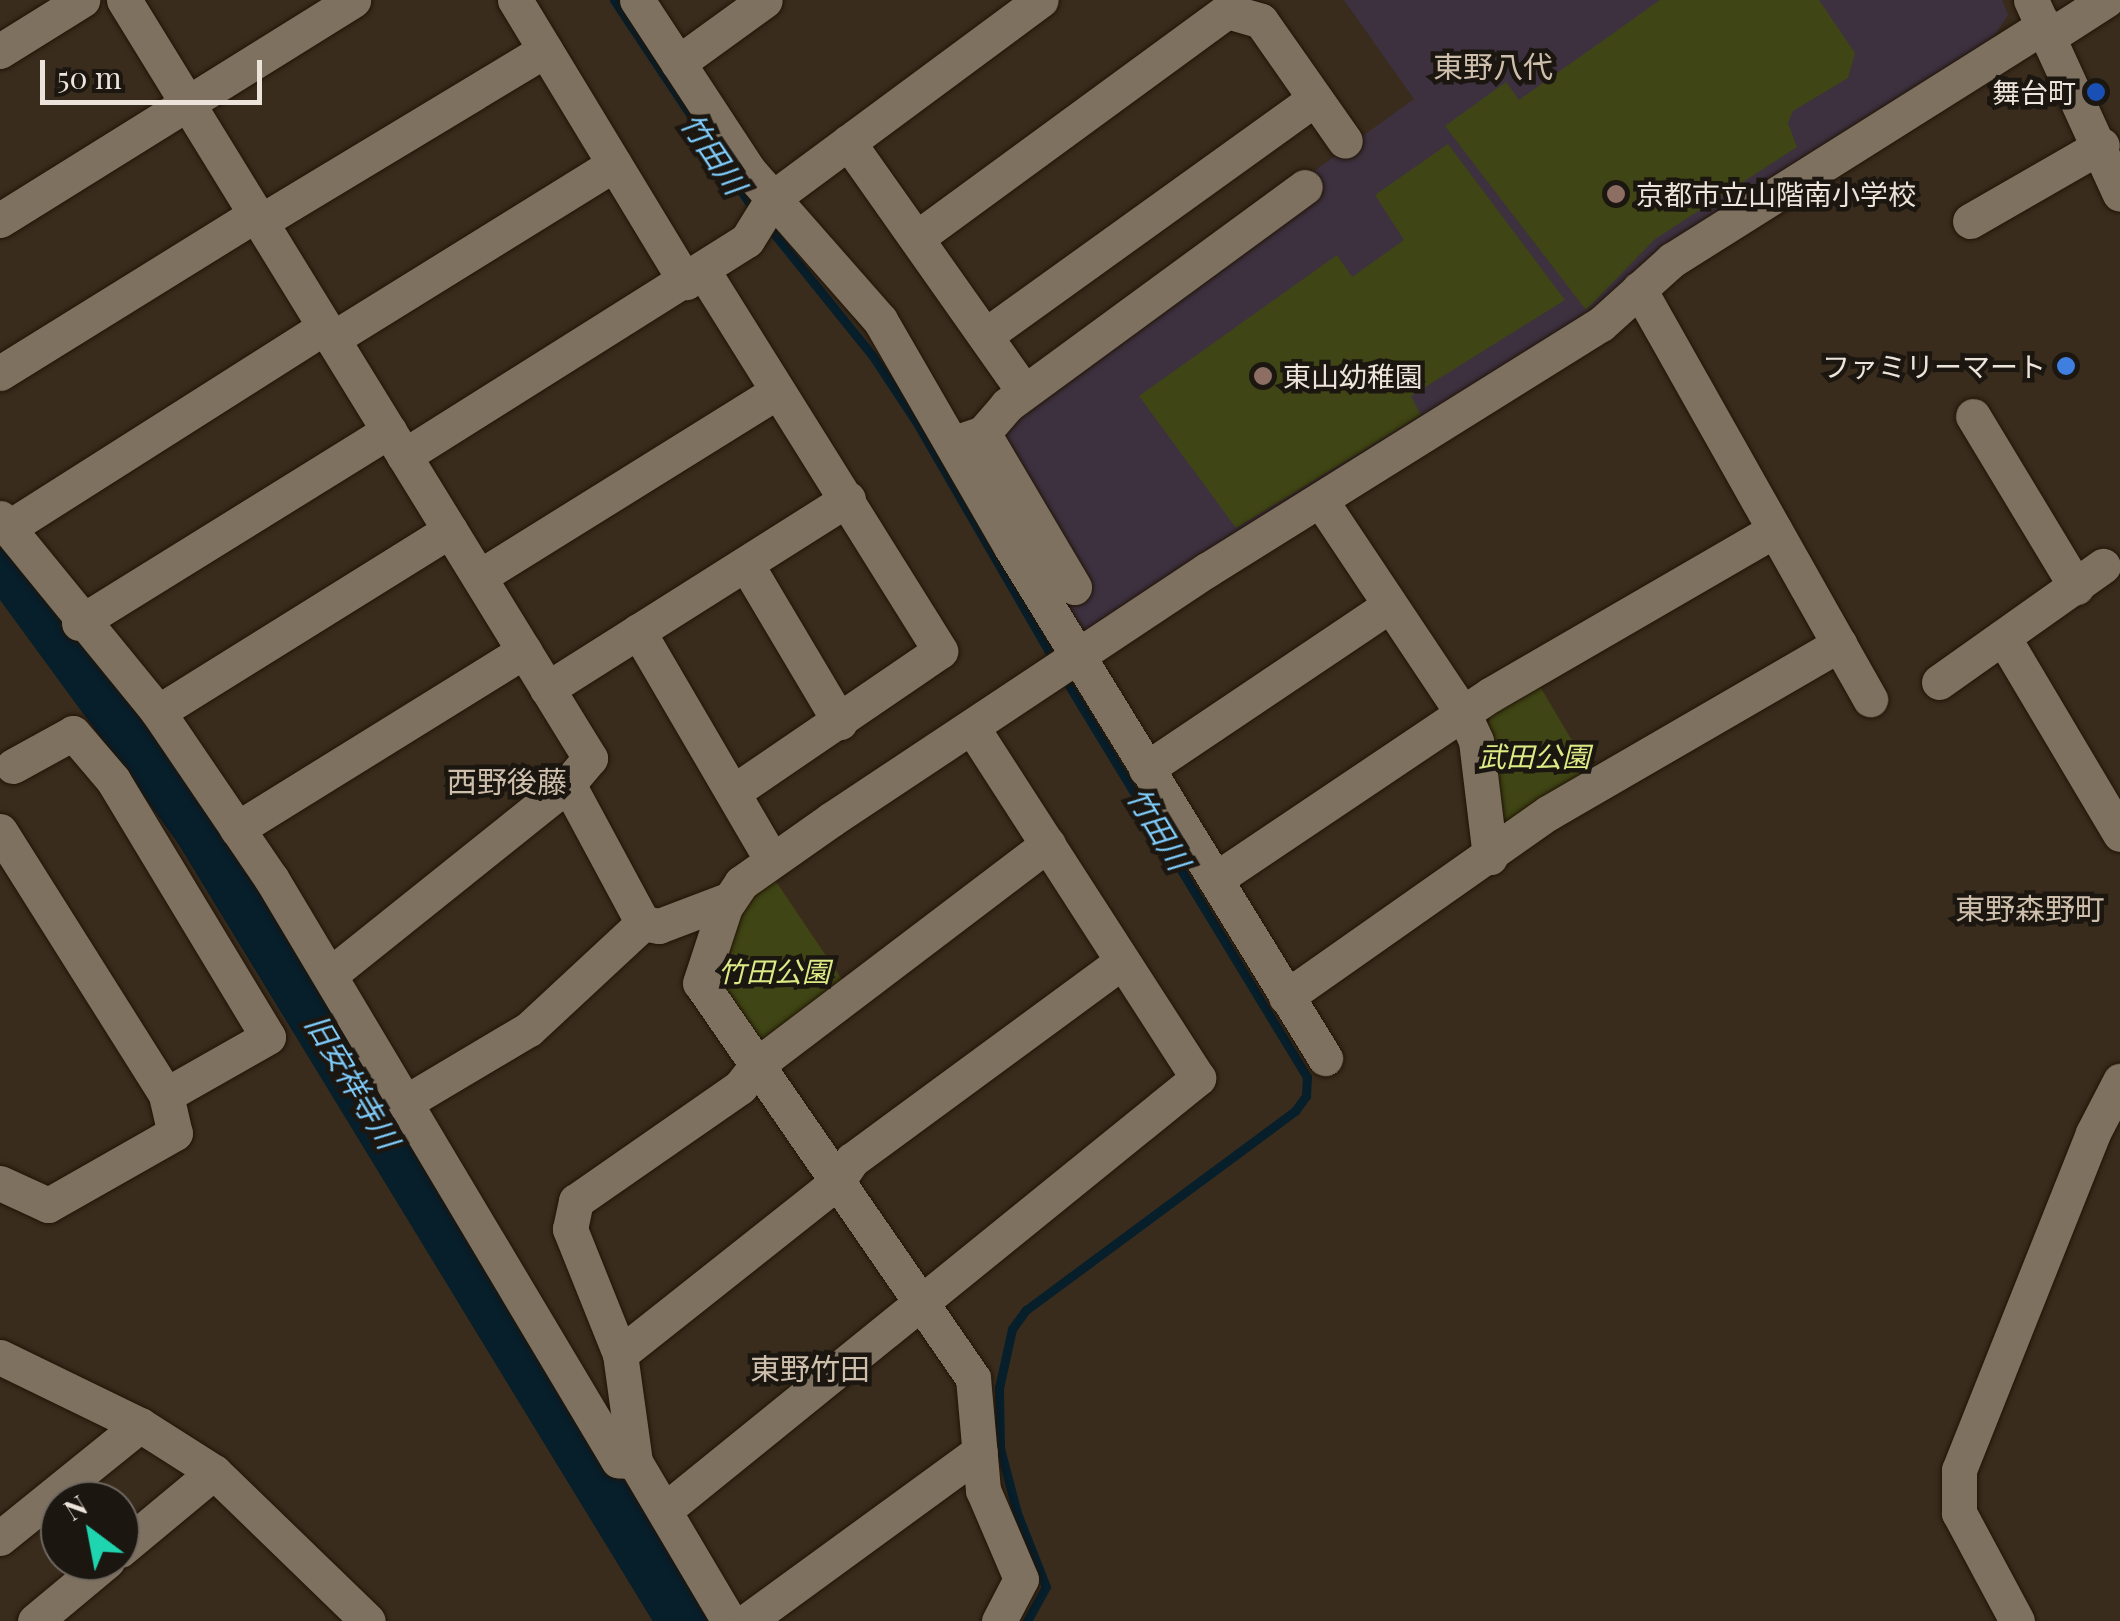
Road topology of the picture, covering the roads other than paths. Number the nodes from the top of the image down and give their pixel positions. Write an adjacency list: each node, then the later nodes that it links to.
1 (82, 0): 12 (street)
2 (124, 0): 15 (street)
3 (353, 0): 15 (street)
4 (515, 0): 11 (street)
5 (637, 0): 13 (street)
6 (765, 0): 13 (street)
7 (1041, 0): 16 (street)
8 (2106, 0): 10 (street)
9 (1224, 6): 14 (street); 26 (street)
10 (2042, 21): 18 (street); 28 (street)
11 (545, 50): 19 (street); 23 (street)
12 (0, 51)
13 (678, 62): 22 (street)
14 (1312, 100): 17 (street); 30 (street)
15 (187, 103): 23 (street); 24 (street)
16 (848, 142): 22 (street); 26 (street)
17 (1345, 142)
18 (2102, 144): 21 (street); 25 (street)
19 (614, 164): 27 (street); 29 (street)
20 (1305, 188): 35 (street)
21 (2120, 194)
22 (761, 217): 27 (street); 35 (street)
23 (258, 218): 29 (street); 31 (street)
24 (0, 220)
25 (1970, 221)
26 (918, 237): 30 (street)
27 (694, 276): 33 (street); 36 (street)
28 (1639, 290): 38 (street); 41 (street)
29 (329, 333): 36 (street); 39 (street)
30 (986, 335): 32 (street)
31 (0, 374)
32 (1016, 380)
33 (776, 392): 37 (street); 44 (street)
34 (1973, 416): 43 (street)
35 (969, 438): 45 (street); 52 (street)
36 (396, 443): 40 (street); 47 (street)
37 (848, 499): 42 (street); 58 (street)
38 (1321, 502): 46 (street); 52 (street)
39 (4, 523): 47 (street)
40 (450, 530): 44 (street); 56 (street)
41 (1774, 530): 50 (street); 57 (street)
42 (746, 564): 48 (street); 58 (street)
43 (2105, 574): 49 (street)
44 (479, 578): 51 (street)
45 (1074, 587)
46 (1390, 605): 57 (street); 61 (street)
47 (80, 623): 56 (street)
48 (638, 632): 54 (street); 63 (street)
49 (2003, 638): 53 (street); 66 (street)
50 (1839, 644): 55 (street); 68 (street)
51 (524, 651): 54 (street); 64 (street)
52 (1076, 663): 59 (street); 61 (street)
53 (1938, 682)
54 (548, 689): 62 (street)
55 (1870, 699)
56 (158, 712): 64 (street)
57 (1466, 716): 68 (street); 70 (street)
58 (840, 722): 63 (street)
59 (973, 730): 67 (street); 69 (street)
60 (4, 763): 79 (street)
61 (1146, 770): 70 (street)
62 (568, 784): 72 (street); 74 (street)
63 (735, 791): 69 (street)
64 (237, 829): 74 (street)
65 (0, 831): 79 (street)
66 (2120, 834)
67 (1048, 844): 73 (street); 77 (street)
68 (1490, 856): 75 (street)
69 (772, 860): 71 (street)
70 (1216, 880): 75 (street)
71 (730, 899): 72 (street); 77 (street)
72 (644, 923): 80 (street)
73 (1122, 962): 81 (street); 83 (street)
74 (330, 975): 80 (street)
75 (1286, 997): 76 (street)
76 (1325, 1058)
77 (758, 1064): 81 (street); 84 (street)
78 (2120, 1081): 99 (street)
79 (166, 1094): 82 (street)
80 (406, 1102): 88 (street)
81 (837, 1182): 83 (street); 84 (street)
82 (0, 1183)
83 (918, 1300): 87 (street); 90 (street)
84 (620, 1354): 88 (street)
85 (0, 1358): 86 (street)
86 (140, 1425): 89 (street); 92 (street)
87 (980, 1451): 97 (street); 98 (street)
88 (636, 1462): 90 (street)
89 (214, 1472): 91 (street); 95 (street)
90 (666, 1509): 96 (street)
91 (140, 1533)
92 (0, 1538)
93 (83, 1581): 94 (street)
94 (35, 1621)
95 (368, 1621)
96 (729, 1621)
97 (747, 1621)
98 (1000, 1621)
99 (2017, 1621)

